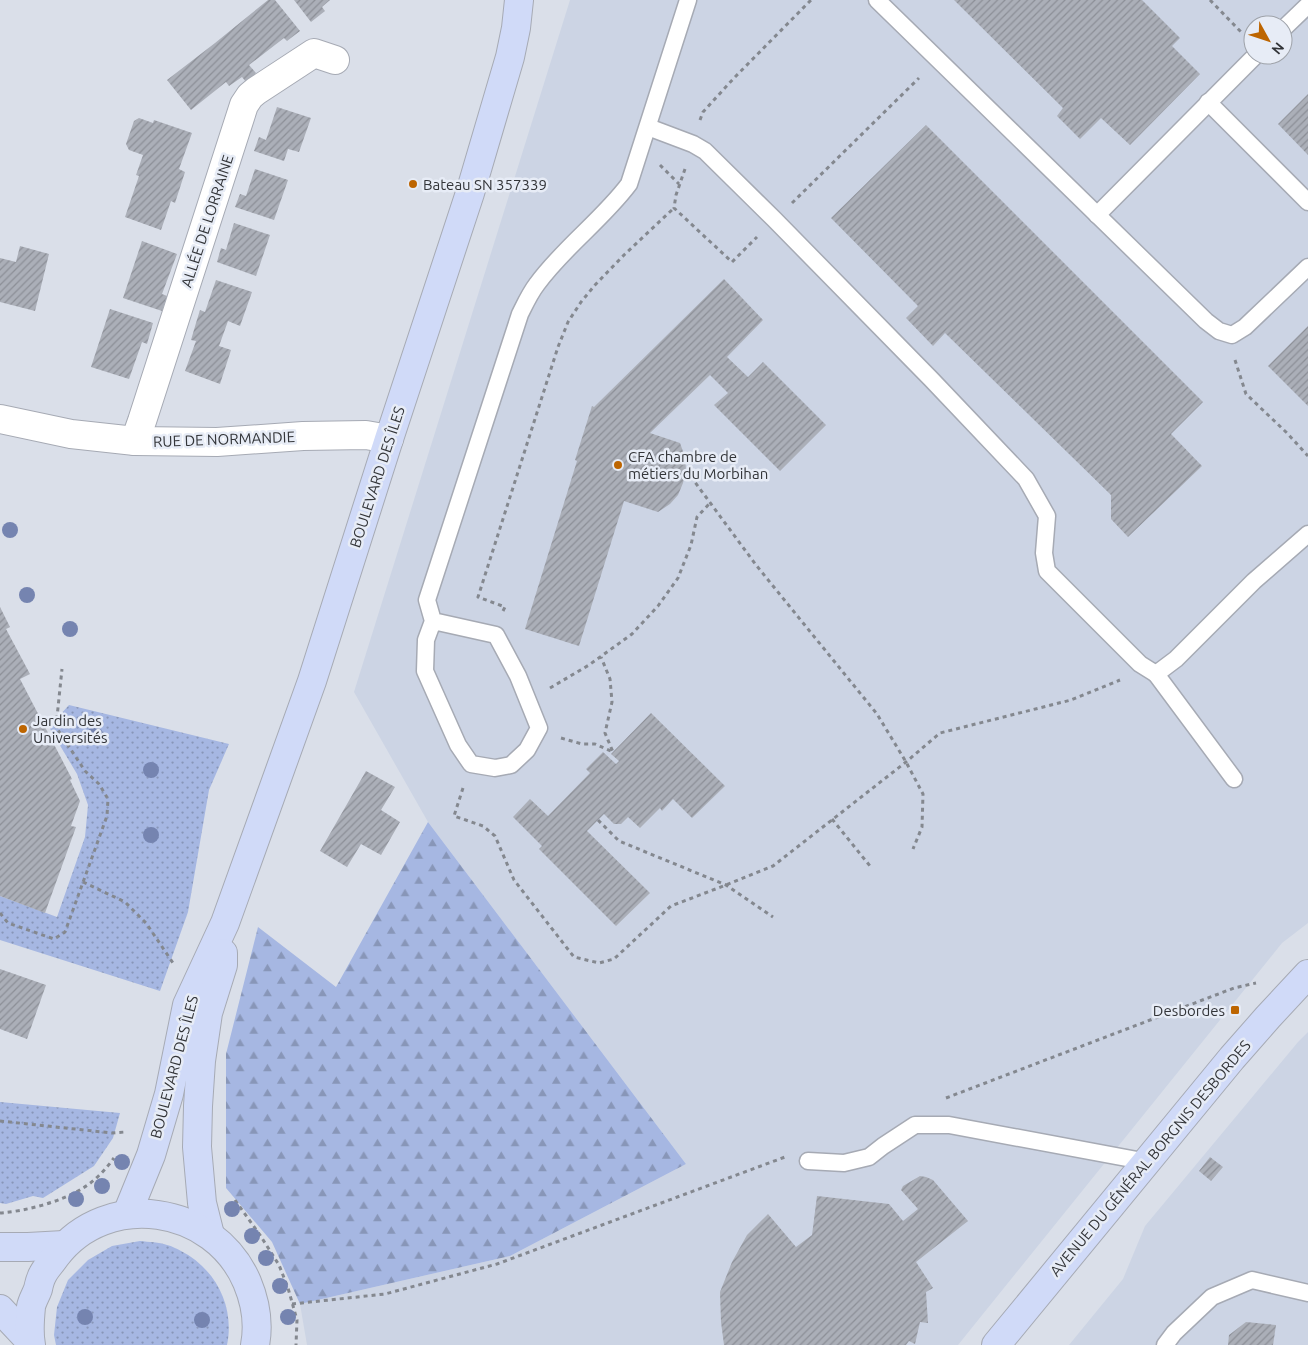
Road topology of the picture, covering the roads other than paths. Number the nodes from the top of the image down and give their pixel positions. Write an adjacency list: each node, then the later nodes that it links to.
1 (519, 0): 7 (main road, BOULEVARD DES ÎLES)
2 (527, 0): 7 (main road, BOULEVARD DES ÎLES)
3 (688, 0): 11 (lane)
4 (876, 0): 13 (lane)
5 (1308, 5): 6 (lane)
6 (1293, 19)
7 (516, 28): 16 (main road, BOULEVARD DES ÎLES)
8 (335, 60): 17 (street, ALLÉE DE LORRAINE)
9 (1246, 65): 10 (lane)
10 (1208, 102): 12 (lane); 13 (lane)
11 (648, 127): 19 (lane); 20 (lane)
12 (1308, 202)
13 (1098, 214): 14 (lane)
14 (1308, 267)
15 (0, 419): 17 (street, RUE DE NORMANDIE)
16 (389, 439): 17 (street, RUE DE NORMANDIE); 22 (main road, BOULEVARD DES ÎLES)
17 (135, 441)
18 (1308, 534): 20 (lane)
19 (433, 622): 19 (lane)
20 (1156, 674): 21 (lane)
21 (1234, 779)
22 (225, 923): 26 (main road, BOULEVARD DES ÎLES); 27 (main road, BOULEVARD DES ÎLES)
23 (1308, 974): 25 (main road, AVENUE DU GÉNÉRAL BORGNIS DESBORDES)
24 (808, 1161): 25 (lane)
25 (1148, 1162): 34 (main road, AVENUE DU GÉNÉRAL BORGNIS DESBORDES)
26 (127, 1214): 27 (main road); 28 (main road)
27 (210, 1235): 33 (main road)
28 (64, 1245): 29 (main road); 32 (main road)
29 (0, 1247)
30 (1308, 1293): 35 (lane)
31 (0, 1309): 32 (main road)
32 (30, 1343)
33 (255, 1345)
34 (996, 1345)
35 (1165, 1345)

